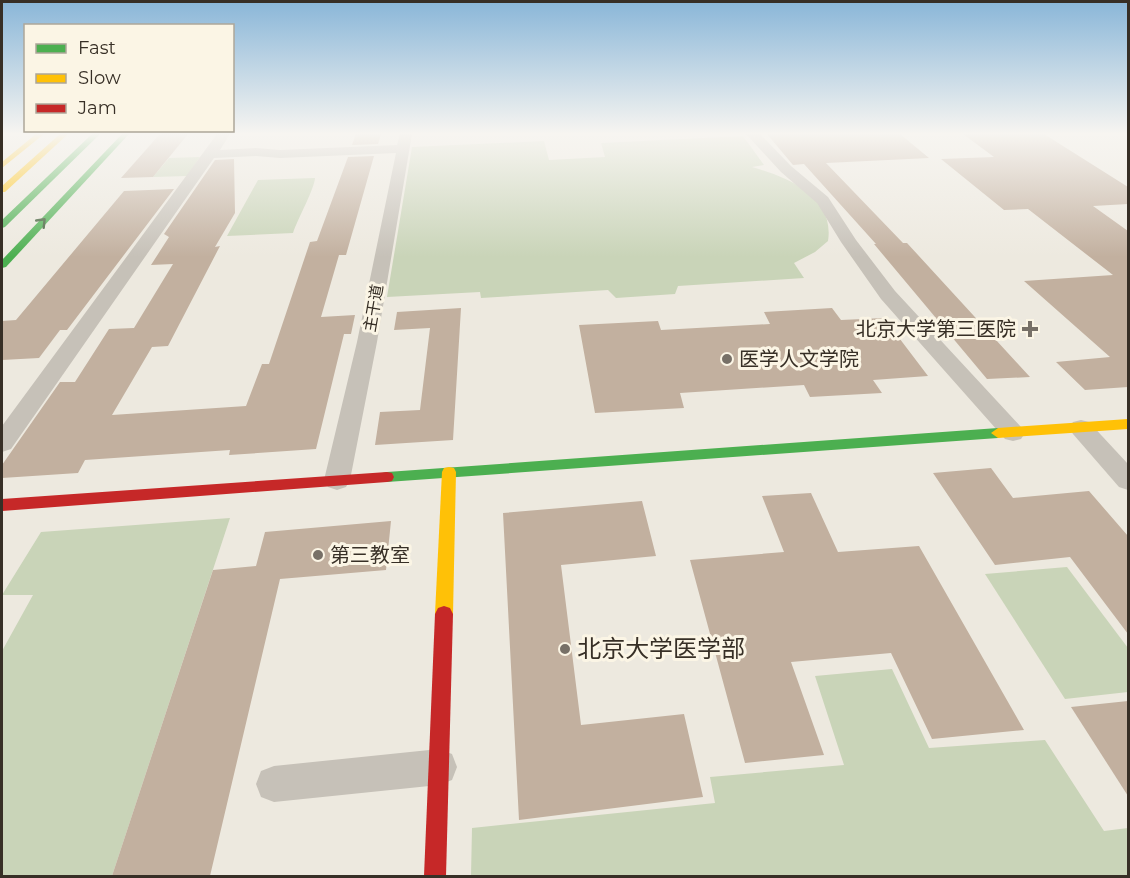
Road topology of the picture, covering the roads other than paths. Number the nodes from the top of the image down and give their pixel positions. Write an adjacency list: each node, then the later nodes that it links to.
1 (19, 175): 7 (main road)
2 (54, 175): 8 (main road)
3 (87, 175): 9 (main road, one-way to 3)
4 (195, 175): 13 (street)
5 (398, 175): 15 (street, 主干道)
6 (793, 175): 12 (street)
7 (2, 190)
8 (2, 225)
9 (2, 265)
10 (1128, 424): 11 (main road)
11 (1081, 428): 12 (main road); 16 (street)
12 (1013, 433): 14 (main road)
13 (2, 443)
14 (448, 472): 15 (main road); 18 (main road)
15 (337, 480): 17 (main road)
16 (1128, 480)
17 (2, 506)
18 (439, 766): 19 (street); 20 (main road)
19 (274, 784)
20 (435, 876)

